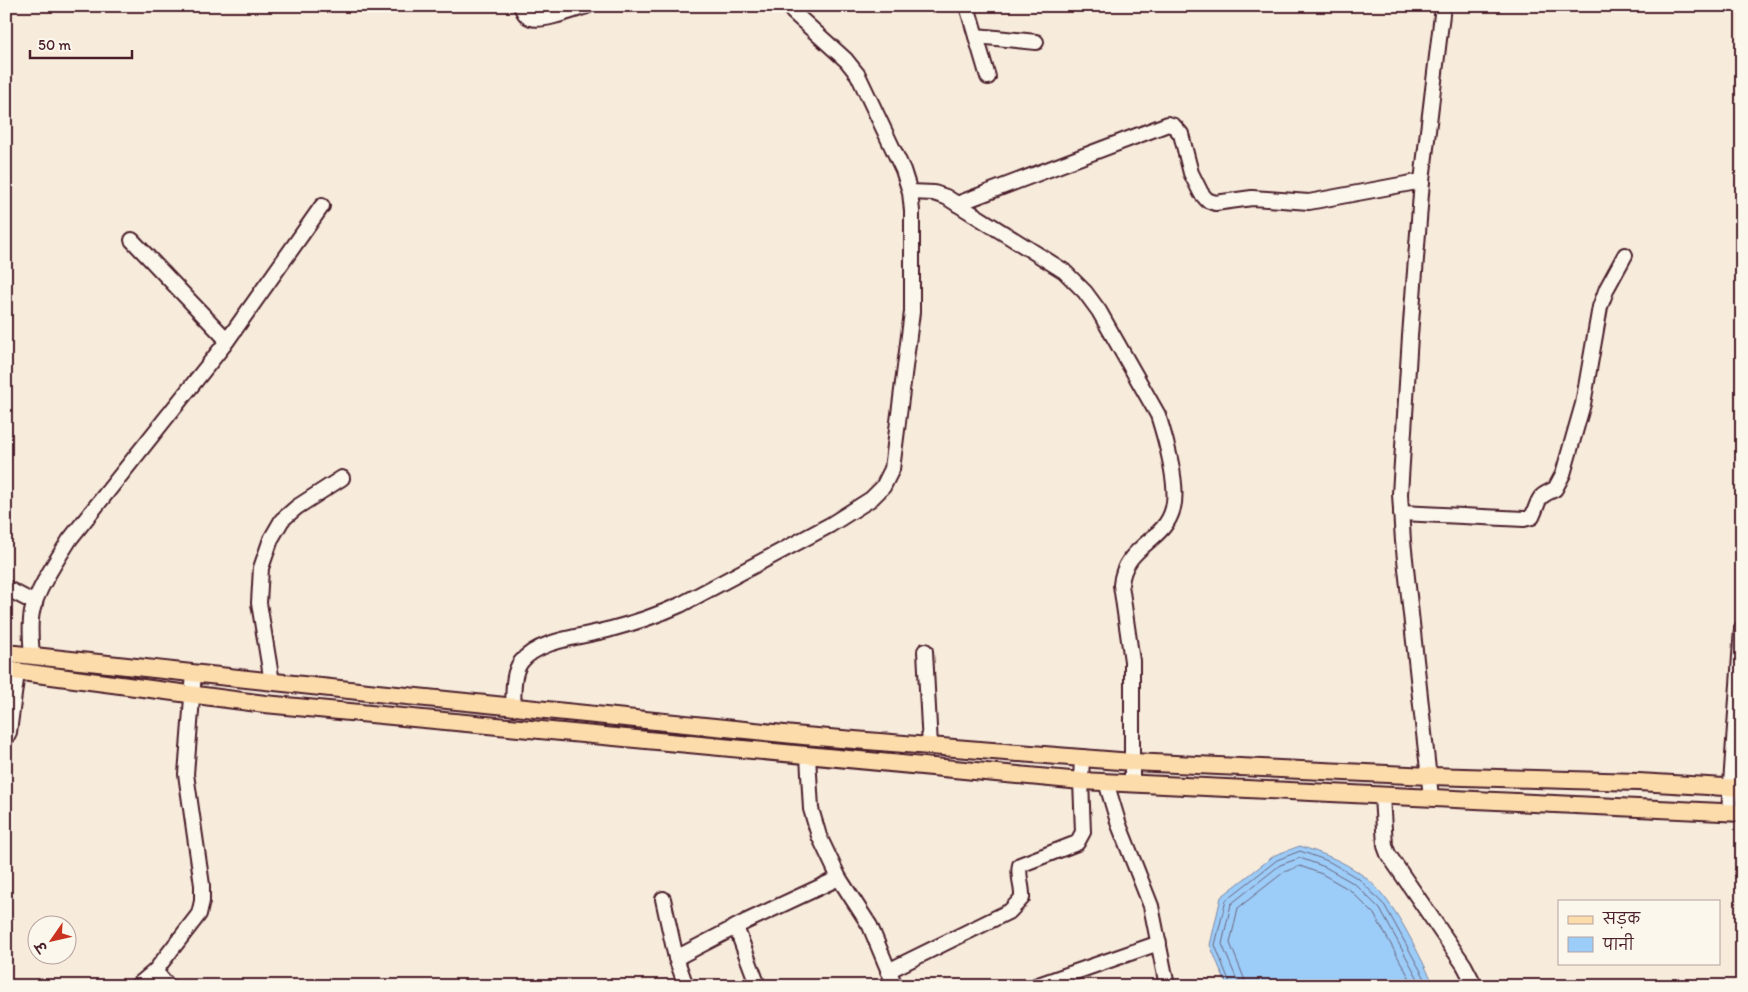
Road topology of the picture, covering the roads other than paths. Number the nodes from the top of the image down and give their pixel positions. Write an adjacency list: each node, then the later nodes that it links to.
1 (521, 6): 2 (street)
2 (587, 6)
3 (789, 6): 10 (street)
4 (967, 6): 6 (street)
5 (1443, 6): 9 (street)
6 (976, 36): 7 (street); 8 (street)
7 (1036, 42)
8 (988, 77)
9 (1422, 181): 11 (street); 17 (street)
10 (910, 192): 11 (street); 29 (street)
11 (957, 204): 35 (street)
12 (322, 206): 15 (street)
13 (132, 240): 15 (street)
14 (1625, 255): 17 (street)
15 (227, 340): 19 (street)
16 (342, 478): 26 (street)
17 (1401, 513): 36 (street)
18 (6, 588): 19 (street)
19 (35, 603): 23 (street)
20 (1742, 628): 40 (street)
21 (925, 651): 32 (street)
22 (6, 653): 23 (main road)
23 (32, 656): 25 (main road)
24 (12, 671): 28 (main road); 31 (street)
25 (194, 674): 26 (main road); 28 (street)
26 (272, 682): 27 (main road)
27 (364, 692): 29 (main road); 30 (main road)
28 (192, 694): 30 (main road); 49 (street)
29 (513, 707): 32 (main road)
30 (361, 712): 33 (main road)
31 (6, 738)
32 (930, 746): 34 (main road)
33 (808, 756): 37 (main road); 44 (street)
34 (1082, 757): 35 (main road); 37 (street)
35 (1132, 762): 36 (main road); 39 (street)
36 (1430, 776): 40 (main road); 42 (street)
37 (1081, 780): 38 (main road); 50 (street)
38 (1106, 782): 39 (main road); 47 (street)
39 (1132, 783): 41 (main road)
40 (1736, 788): 43 (street)
41 (1382, 796): 42 (main road); 58 (street)
42 (1431, 797): 43 (main road)
43 (1735, 812)
44 (839, 878): 46 (street); 50 (street)
45 (663, 899): 48 (street)
46 (736, 927): 48 (street); 54 (street)
47 (1159, 943): 56 (street); 57 (street)
48 (676, 958): 53 (street)
49 (155, 971): 51 (street); 52 (street)
50 (888, 971): 55 (street)
51 (137, 986)
52 (168, 986)
53 (686, 986)
54 (758, 986)
55 (895, 986)
56 (1035, 986)
57 (1167, 986)
58 (1475, 986)

